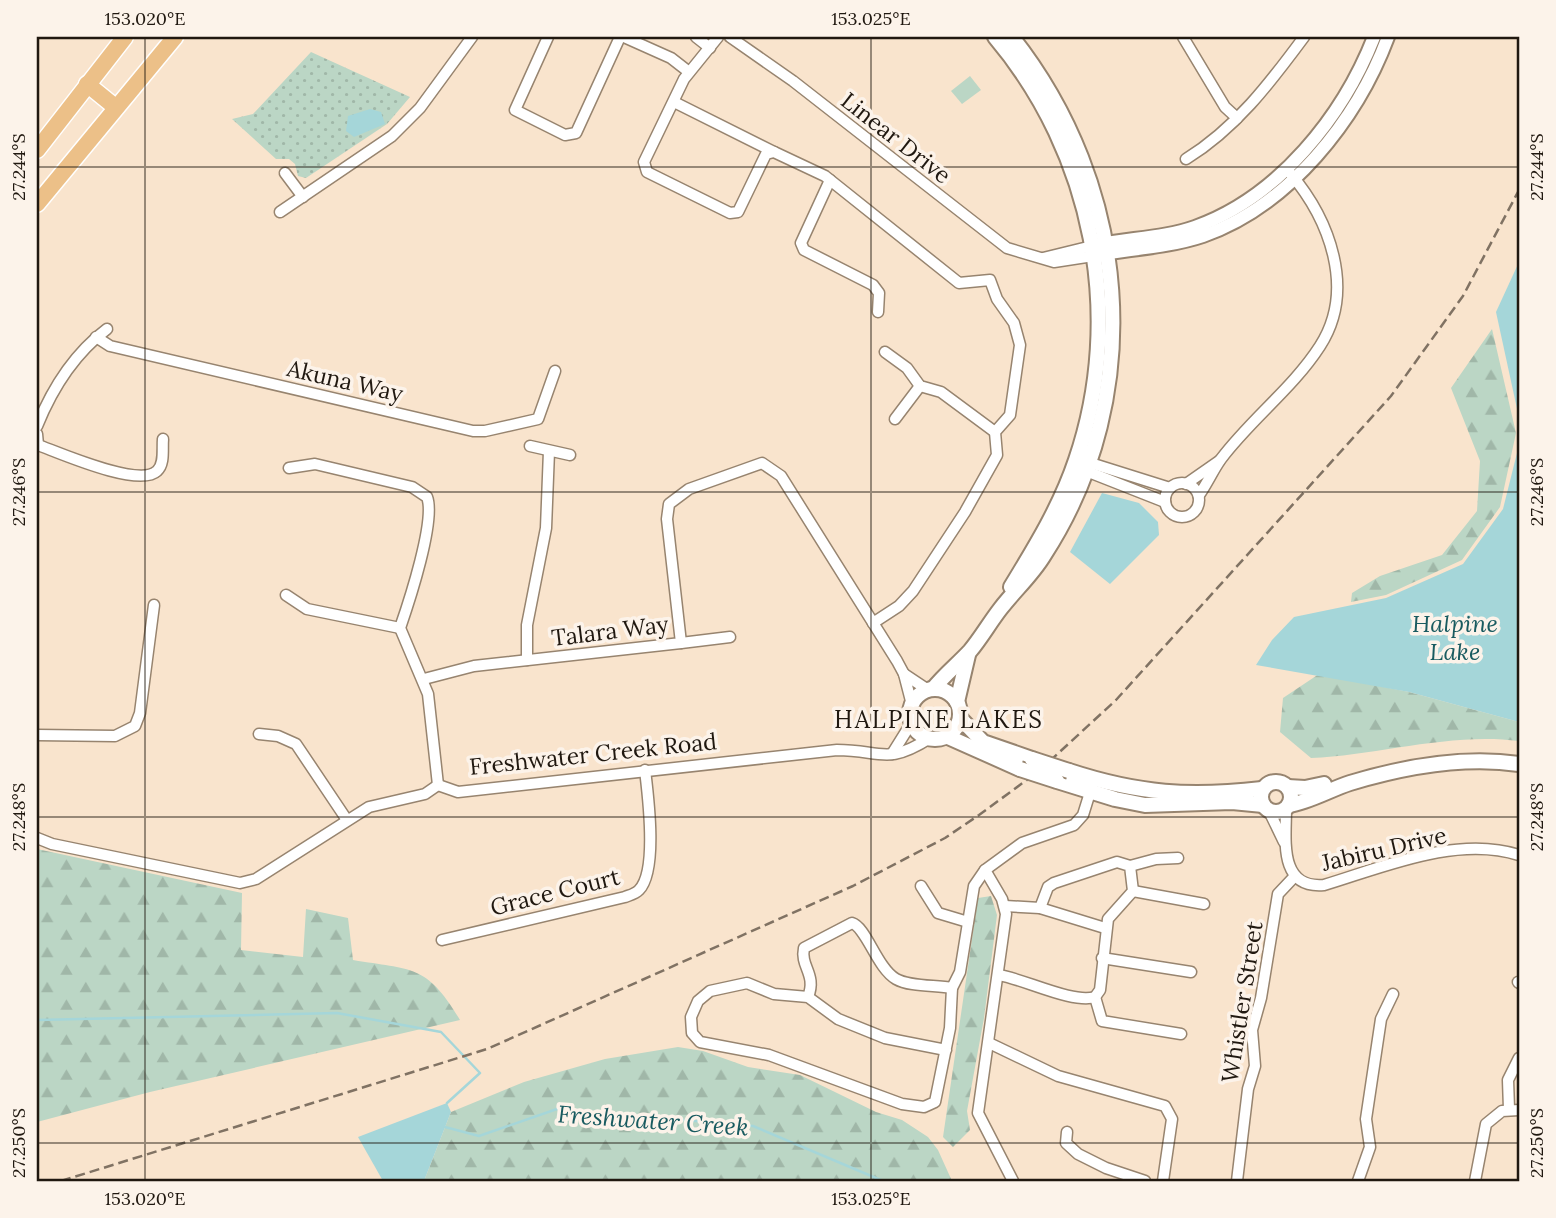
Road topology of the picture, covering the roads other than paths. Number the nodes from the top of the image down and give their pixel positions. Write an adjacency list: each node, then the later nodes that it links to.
1 (125, 37): 17 (highway)
2 (175, 37): 19 (highway)
3 (472, 37): 27 (street)
4 (548, 37): 5 (street)
5 (622, 37): 16 (street)
6 (696, 37): 15 (street)
7 (718, 37): 15 (street)
8 (730, 37): 31 (street, Linear Drive)
9 (995, 37): 31 (main road)
10 (1012, 37): 30 (main road)
11 (1183, 37): 20 (street)
12 (1304, 37): 20 (street)
13 (1374, 37): 25 (street)
14 (1388, 37): 25 (street)
15 (710, 48): 16 (street)
16 (689, 72): 18 (street)
17 (87, 84): 19 (highway); 21 (highway)
18 (674, 102): 22 (street); 22 (street)
19 (114, 106): 28 (highway)
20 (1237, 118): 23 (street)
21 (37, 150)
22 (774, 152): 26 (street)
23 (1186, 159)
24 (285, 173): 27 (street)
25 (1290, 173): 30 (street); 46 (street)
26 (830, 180): 32 (street); 40 (street)
27 (303, 197): 29 (street)
28 (37, 204)
29 (281, 212)
30 (1108, 248): 31 (street); 47 (main road)
31 (1093, 251): 47 (main road)
32 (878, 312)
33 (107, 328): 34 (street)
34 (96, 337): 36 (street, Akuna Way); 39 (street)
35 (885, 352): 37 (street)
36 (555, 371)
37 (919, 386): 38 (street); 40 (street)
38 (895, 419)
39 (37, 426)
40 (995, 432): 55 (street)
41 (163, 439): 42 (street)
42 (37, 442)
43 (530, 446): 44 (street)
44 (549, 451): 45 (street); 60 (street)
45 (570, 455)
46 (1219, 461): 49 (street); 51 (street)
47 (1081, 465): 50 (street); 52 (street); 59 (main road)
48 (289, 468): 56 (street)
49 (1186, 484): 50 (street); 51 (street)
50 (1170, 488): 52 (street)
51 (1199, 495): 52 (street)
52 (1165, 502)
53 (286, 595): 56 (street)
54 (154, 605): 69 (street)
55 (873, 623): 58 (street, Talara Way); 61 (street, Talara Way)
56 (400, 628): 62 (street)
57 (730, 637): 58 (street)
58 (681, 643): 60 (street, Talara Way)
59 (970, 650): 63 (main road); 64 (main road)
60 (527, 660): 62 (street, Talara Way)
61 (904, 674): 63 (street, Talara Way); 65 (street, Talara Way)
62 (424, 679): 76 (street)
63 (931, 690): 64 (main road); 65 (main road)
64 (957, 702): 66 (main road)
65 (912, 705): 67 (main road)
66 (960, 718): 70 (main road); 77 (main road, bridge)
67 (912, 722): 71 (main road); 72 (street)
68 (259, 734): 82 (street)
69 (37, 735)
70 (946, 736): 71 (main road); 77 (main road, bridge)
71 (930, 738): 72 (street, Freshwater Creek Road)
72 (892, 754): 75 (street, Freshwater Creek Road)
73 (1519, 756): 78 (main road)
74 (1519, 764): 80 (main road)
75 (645, 770): 76 (street, Freshwater Creek Road); 97 (street, Grace Court)
76 (438, 785): 82 (street, Freshwater Creek Road)
77 (1093, 786): 79 (main road); 81 (main road); 88 (street)
78 (1288, 787): 79 (main road); 80 (main road)
79 (1262, 789): 81 (main road)
80 (1288, 806): 81 (main road); 84 (street, Jabiru Drive)
81 (1266, 808): 84 (street, Jabiru Drive)
82 (347, 820): 83 (street, Freshwater Creek Road)
83 (37, 838)
84 (1284, 842): 89 (street, Jabiru Drive)
85 (1519, 855): 89 (street, Jabiru Drive)
86 (1178, 858): 87 (street)
87 (1130, 866): 91 (street); 94 (street)
88 (985, 870): 93 (street); 95 (street)
89 (1295, 876): 114 (street, Whistler Street)
90 (921, 886): 95 (street)
91 (1133, 891): 92 (street); 96 (street)
92 (1204, 904)
93 (1005, 906): 94 (street); 100 (street)
94 (1040, 908): 96 (street)
95 (968, 922): 101 (street)
96 (1105, 928): 98 (street)
97 (442, 940)
98 (1102, 958): 99 (street); 104 (street)
99 (1191, 972)
100 (999, 975): 104 (street); 106 (street)
101 (952, 988): 103 (street); 107 (street)
102 (1393, 994): 115 (street)
103 (808, 997): 107 (street); 107 (street)
104 (1095, 997): 105 (street)
105 (1181, 1034)
106 (989, 1043): 111 (street); 113 (street)
107 (946, 1050)
108 (1519, 1058): 109 (street)
109 (1514, 1109): 116 (street)
110 (1067, 1132): 112 (street)
111 (1013, 1181)
112 (1145, 1181)
113 (1163, 1181)
114 (1237, 1181)
115 (1358, 1181)
116 (1475, 1181)

